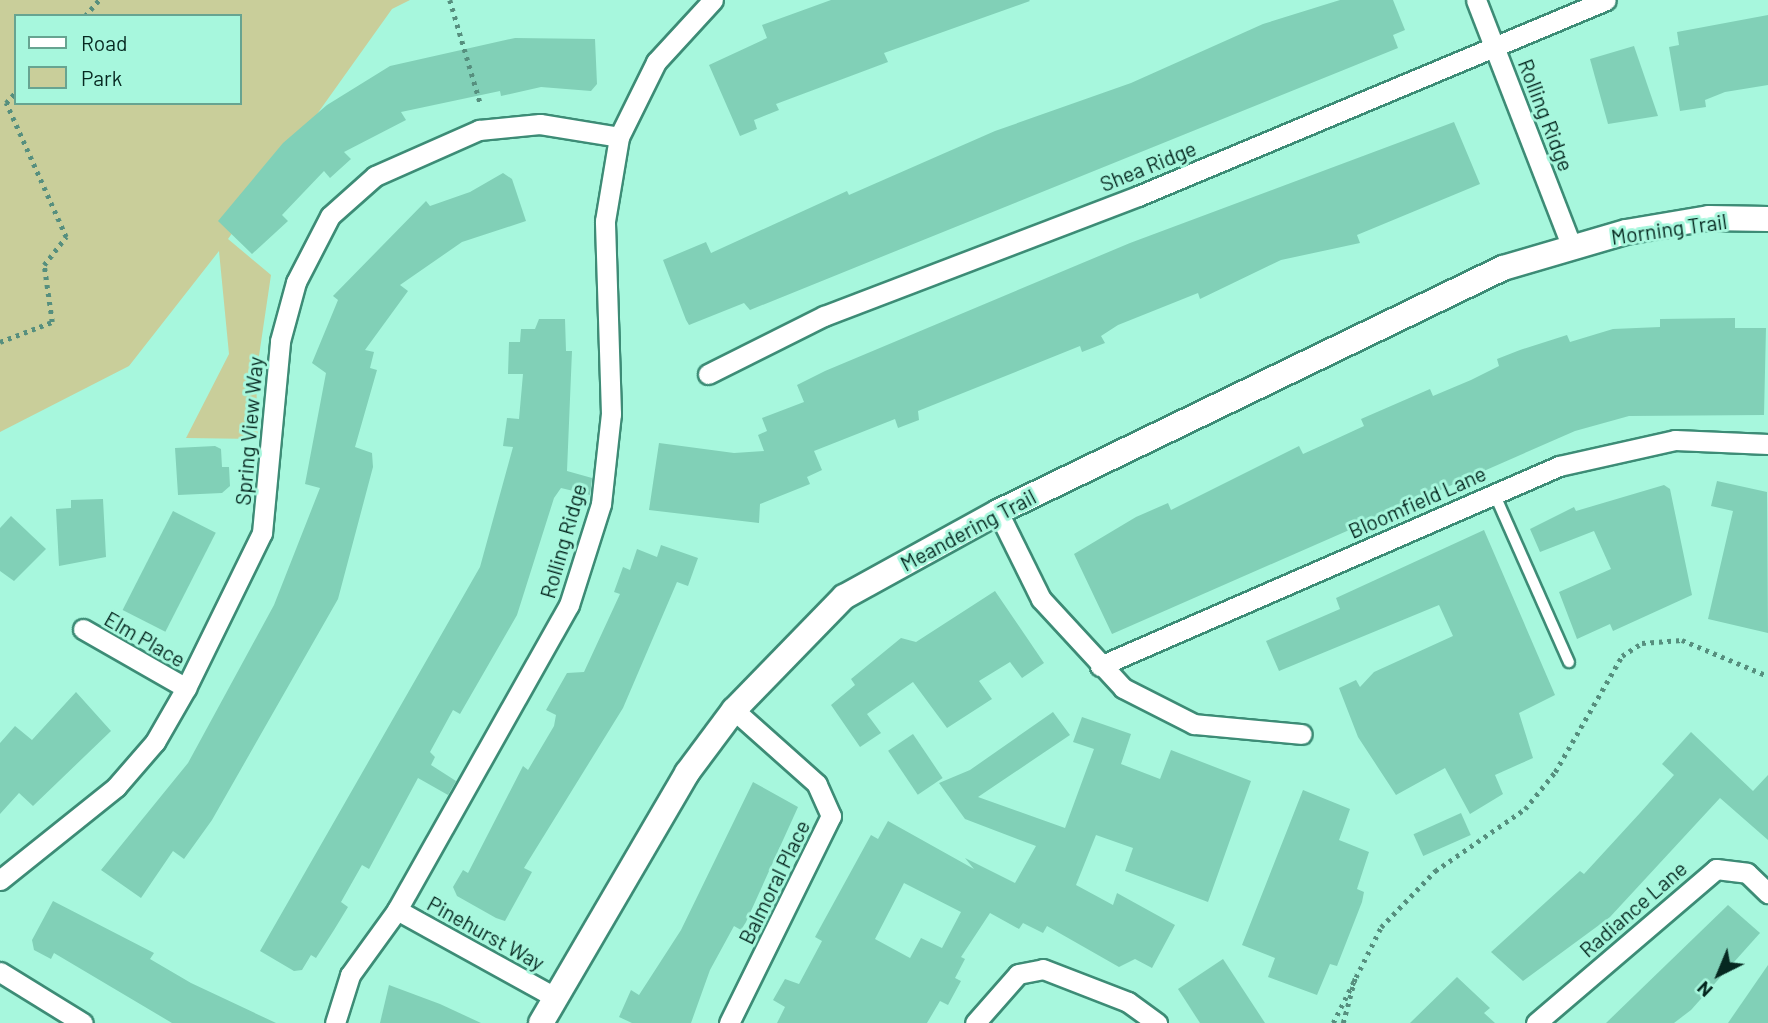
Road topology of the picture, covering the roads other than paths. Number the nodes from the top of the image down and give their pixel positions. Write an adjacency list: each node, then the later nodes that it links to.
1 (713, 0): 5 (street, Rolling Ridge)
2 (1476, 0): 4 (street, Rolling Ridge)
3 (1606, 0): 4 (street, Shea Ridge)
4 (1496, 46): 7 (street, Rolling Ridge); 8 (street, Shea Ridge)
5 (619, 137): 15 (street, Spring View Way); 20 (street, Rolling Ridge)
6 (1768, 219): 7 (street, Morning Trail)
7 (1572, 247): 11 (street, Meandering Trail)
8 (708, 374)
9 (1768, 444): 10 (street, Bloomfield Lane)
10 (1494, 493): 13 (lane); 14 (street, Bloomfield Lane)
11 (998, 512): 14 (street); 16 (street, Meandering Trail)
12 (83, 629): 15 (street, Elm Place)
13 (1569, 662)
14 (1100, 666): 17 (street)
15 (186, 688): 18 (street, Spring View Way)
16 (734, 709): 22 (street, Meandering Trail); 26 (street, Balmoral Place)
17 (1302, 734)
18 (0, 880)
19 (1768, 893): 29 (street, Radiance Lane)
20 (397, 910): 22 (street, Pinehurst Way); 24 (street, Rolling Ridge)
21 (0, 972): 23 (street)
22 (554, 996): 25 (street, Meandering Trail)
23 (83, 1023)
24 (335, 1023)
25 (541, 1023)
26 (729, 1023)
27 (975, 1023): 28 (street)
28 (1157, 1023)
29 (1536, 1023)

